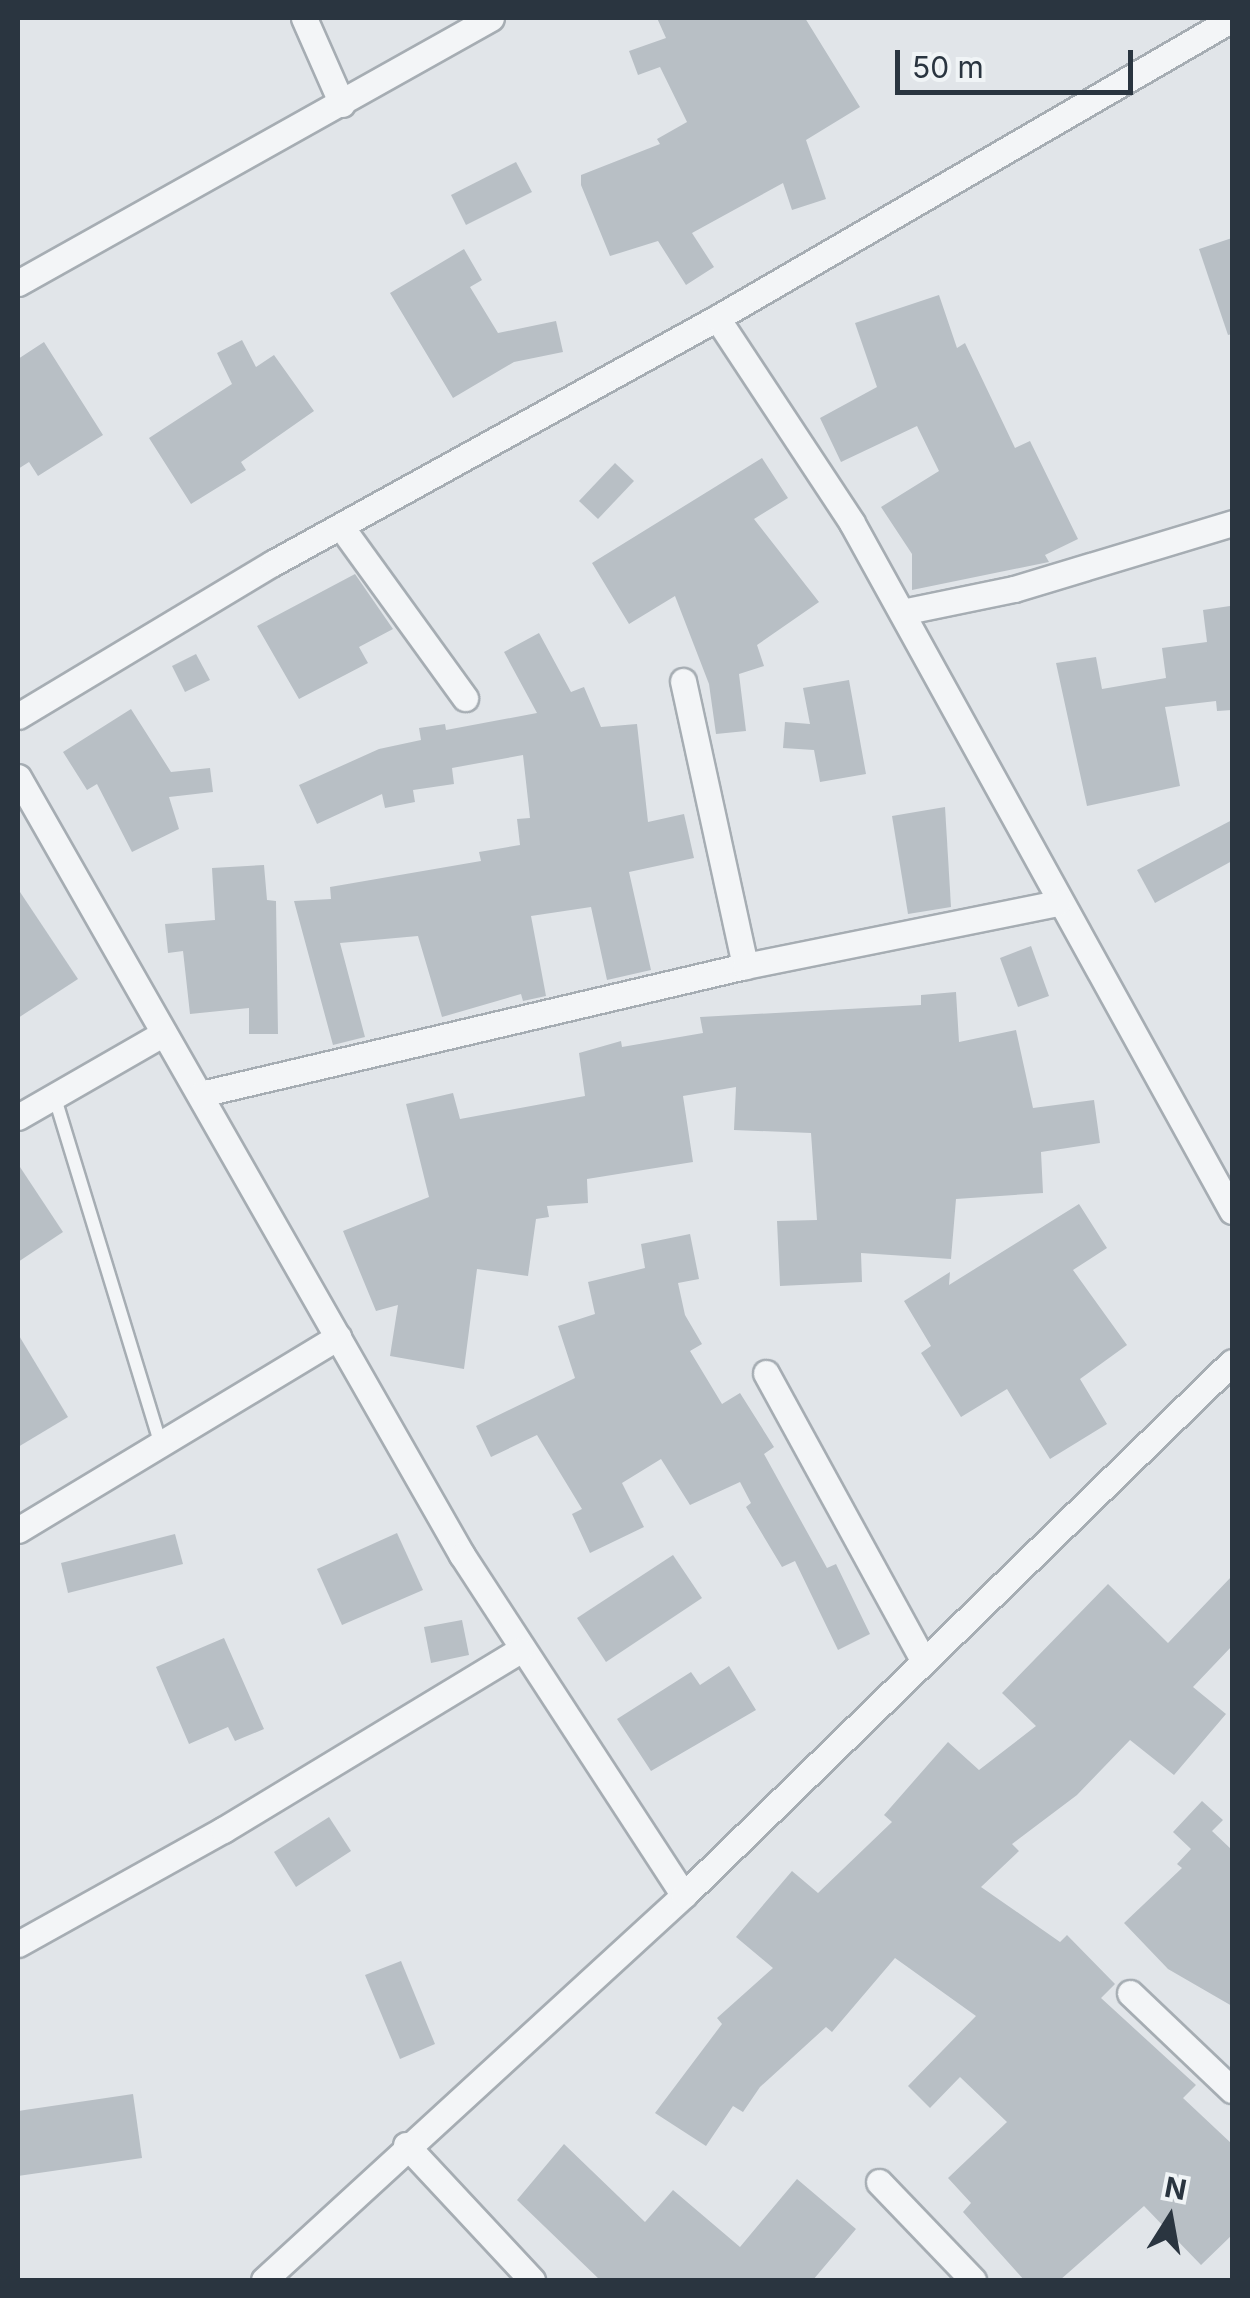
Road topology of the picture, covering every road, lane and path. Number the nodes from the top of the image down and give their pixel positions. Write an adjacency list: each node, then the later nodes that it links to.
1 (304, 18): 4 (street)
2 (492, 18): 4 (street)
3 (1232, 19): 6 (street)
4 (342, 104): 5 (street)
5 (18, 283)
6 (717, 318): 8 (street); 9 (street)
7 (1232, 523): 9 (street)
8 (342, 528): 11 (street); 12 (street)
9 (902, 612): 14 (street)
10 (683, 681): 15 (street)
11 (465, 698)
12 (18, 716)
13 (18, 776): 16 (street)
14 (1058, 903): 15 (street); 20 (street)
15 (746, 966): 18 (street)
16 (164, 1033): 17 (street); 18 (street)
17 (53, 1093): 19 (street); 24 (lane)
18 (200, 1094): 21 (street)
19 (18, 1117)
20 (1232, 1211)
21 (338, 1337): 24 (street); 26 (street)
22 (1232, 1362): 27 (street)
23 (766, 1373): 27 (street)
24 (160, 1441): 25 (street)
25 (18, 1530)
26 (520, 1650): 28 (street); 29 (street)
27 (924, 1662): 28 (street)
28 (684, 1895): 32 (street)
29 (18, 1944)
30 (1130, 1993): 31 (street)
31 (1232, 2090)
32 (406, 2144): 34 (street); 35 (street)
33 (880, 2182): 36 (street)
34 (264, 2280)
35 (532, 2280)
36 (973, 2280)

